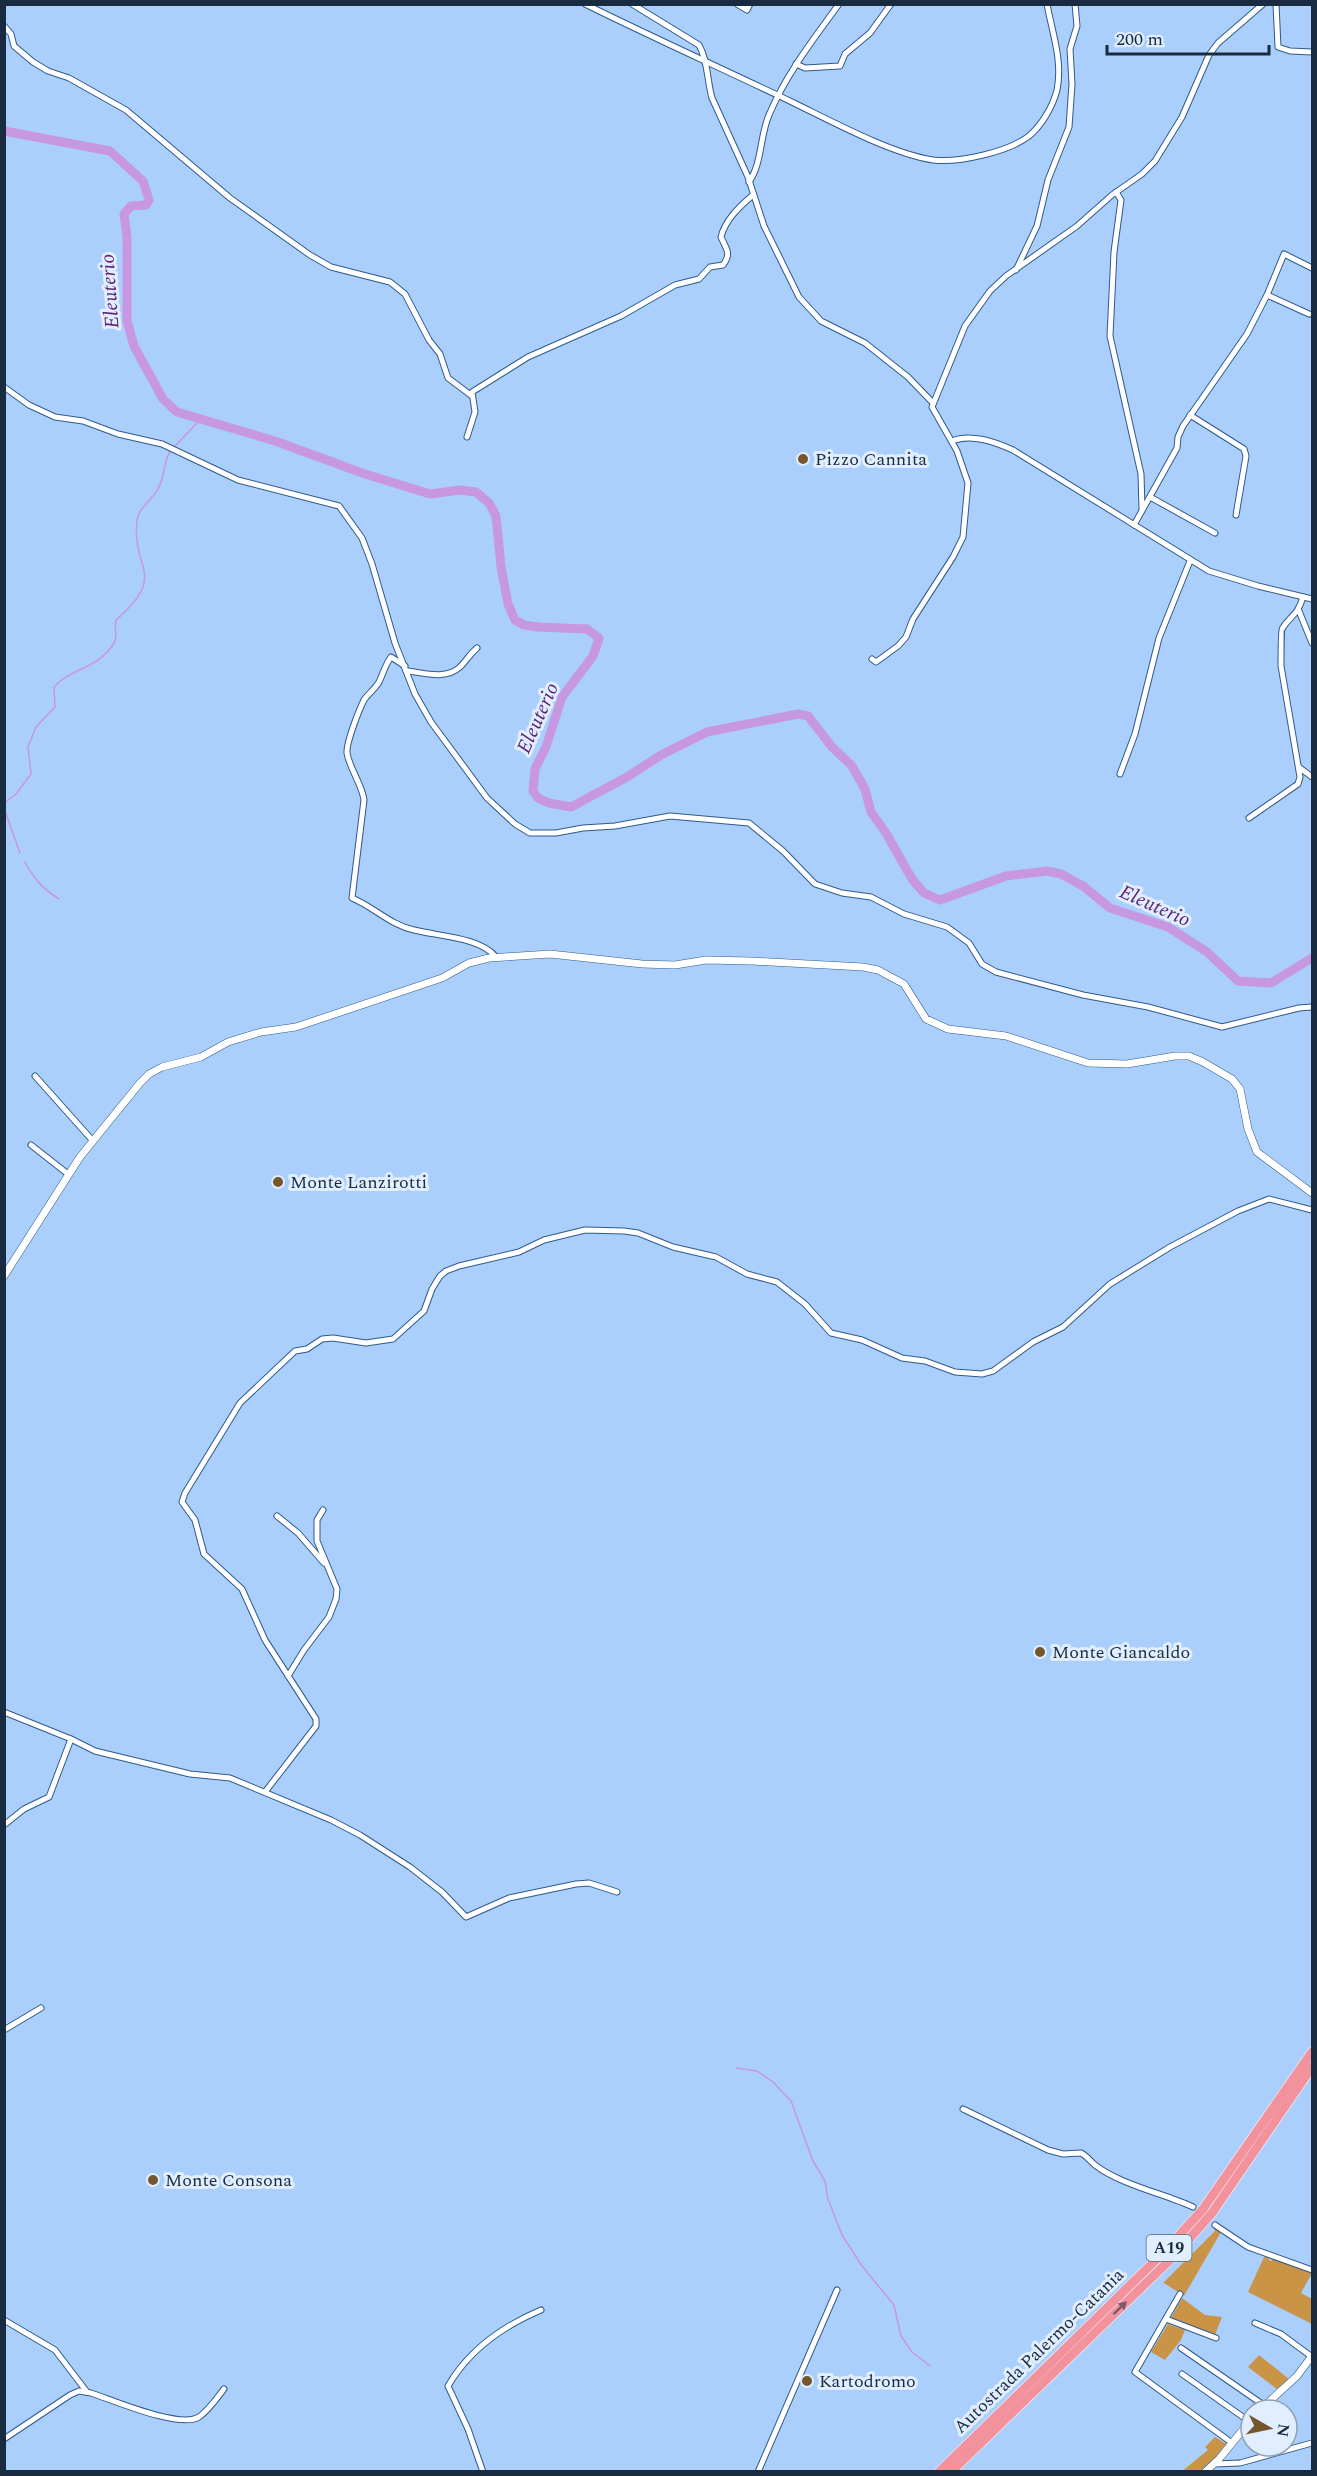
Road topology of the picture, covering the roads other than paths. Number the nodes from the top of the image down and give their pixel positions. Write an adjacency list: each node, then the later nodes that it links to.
1 (585, 4): 13 (street)
2 (632, 4): 13 (street)
3 (737, 4): 4 (street)
4 (750, 4)
5 (839, 4): 14 (street)
6 (891, 4): 14 (street)
7 (1047, 4): 15 (street)
8 (1075, 4): 20 (street)
9 (1263, 4): 17 (street)
10 (1276, 4): 12 (street)
11 (4, 26): 24 (street)
12 (1312, 52)
13 (705, 63): 15 (street); 16 (street)
14 (796, 64): 15 (street)
15 (777, 95): 16 (street)
16 (749, 182): 18 (street)
17 (1116, 192): 20 (street); 30 (street)
18 (753, 195): 24 (street); 25 (street)
19 (1312, 268): 21 (street)
20 (1015, 271): 25 (street)
21 (1267, 295): 22 (street); 26 (street)
22 (1309, 314)
23 (4, 387): 41 (street)
24 (472, 396): 27 (street)
25 (933, 403): 28 (street)
26 (1190, 415): 29 (street); 31 (street)
27 (467, 437)
28 (952, 441): 32 (street); 40 (street)
29 (1150, 497): 30 (street); 33 (street)
30 (1142, 510): 32 (street)
31 (1236, 515)
32 (1134, 525): 34 (street)
33 (1215, 533)
34 (1191, 561): 35 (street); 43 (street)
35 (1303, 597): 36 (street); 37 (street)
36 (1312, 599)
37 (1299, 611): 38 (street); 42 (street)
38 (1312, 643)
39 (477, 648): 41 (street)
40 (872, 659)
41 (407, 669): 46 (street); 47 (street)
42 (1300, 768): 44 (street); 45 (street)
43 (1120, 774)
44 (1312, 777)
45 (1249, 818)
46 (496, 957): 49 (street); 52 (street)
47 (1312, 1007)
48 (35, 1076): 49 (street)
49 (93, 1141): 51 (street)
50 (31, 1145): 51 (street)
51 (68, 1174): 54 (street)
52 (1312, 1193)
53 (1312, 1210): 58 (street)
54 (4, 1276)
55 (323, 1510): 57 (street)
56 (277, 1516): 57 (street)
57 (326, 1564): 58 (street)
58 (288, 1676): 61 (street)
59 (4, 1712): 60 (street)
60 (71, 1739): 61 (street); 62 (street)
61 (266, 1792): 63 (street)
62 (4, 1825)
63 (618, 1892)
64 (41, 2008): 65 (street)
65 (4, 2030)
66 (1312, 2052): 94 (highway, Autostrada Palermo-Catania / A19)
67 (1312, 2067): 95 (highway, Autostrada Palermo-Catania / A19, one-way to 67)
68 (963, 2109): 69 (street)
69 (1194, 2207)
70 (1215, 2225): 71 (street)
71 (1312, 2270)
72 (837, 2290): 93 (street)
73 (1180, 2294): 75 (street)
74 (541, 2310): 92 (street)
75 (1166, 2319): 78 (street); 89 (street)
76 (4, 2320): 83 (street)
77 (1255, 2324): 80 (street)
78 (1216, 2338)
79 (1181, 2348): 84 (street)
80 (1312, 2357): 85 (street)
81 (1182, 2374): 86 (street)
82 (224, 2389): 83 (street)
83 (87, 2392): 88 (street)
84 (1248, 2398)
85 (1273, 2398)
86 (1239, 2413)
87 (1239, 2434): 89 (street)
88 (4, 2439)
89 (1232, 2443): 91 (street)
90 (1312, 2443): 91 (street)
91 (1214, 2464): 96 (street)
92 (483, 2472)
93 (758, 2472)
94 (939, 2472)
95 (951, 2472)
96 (1205, 2472)

